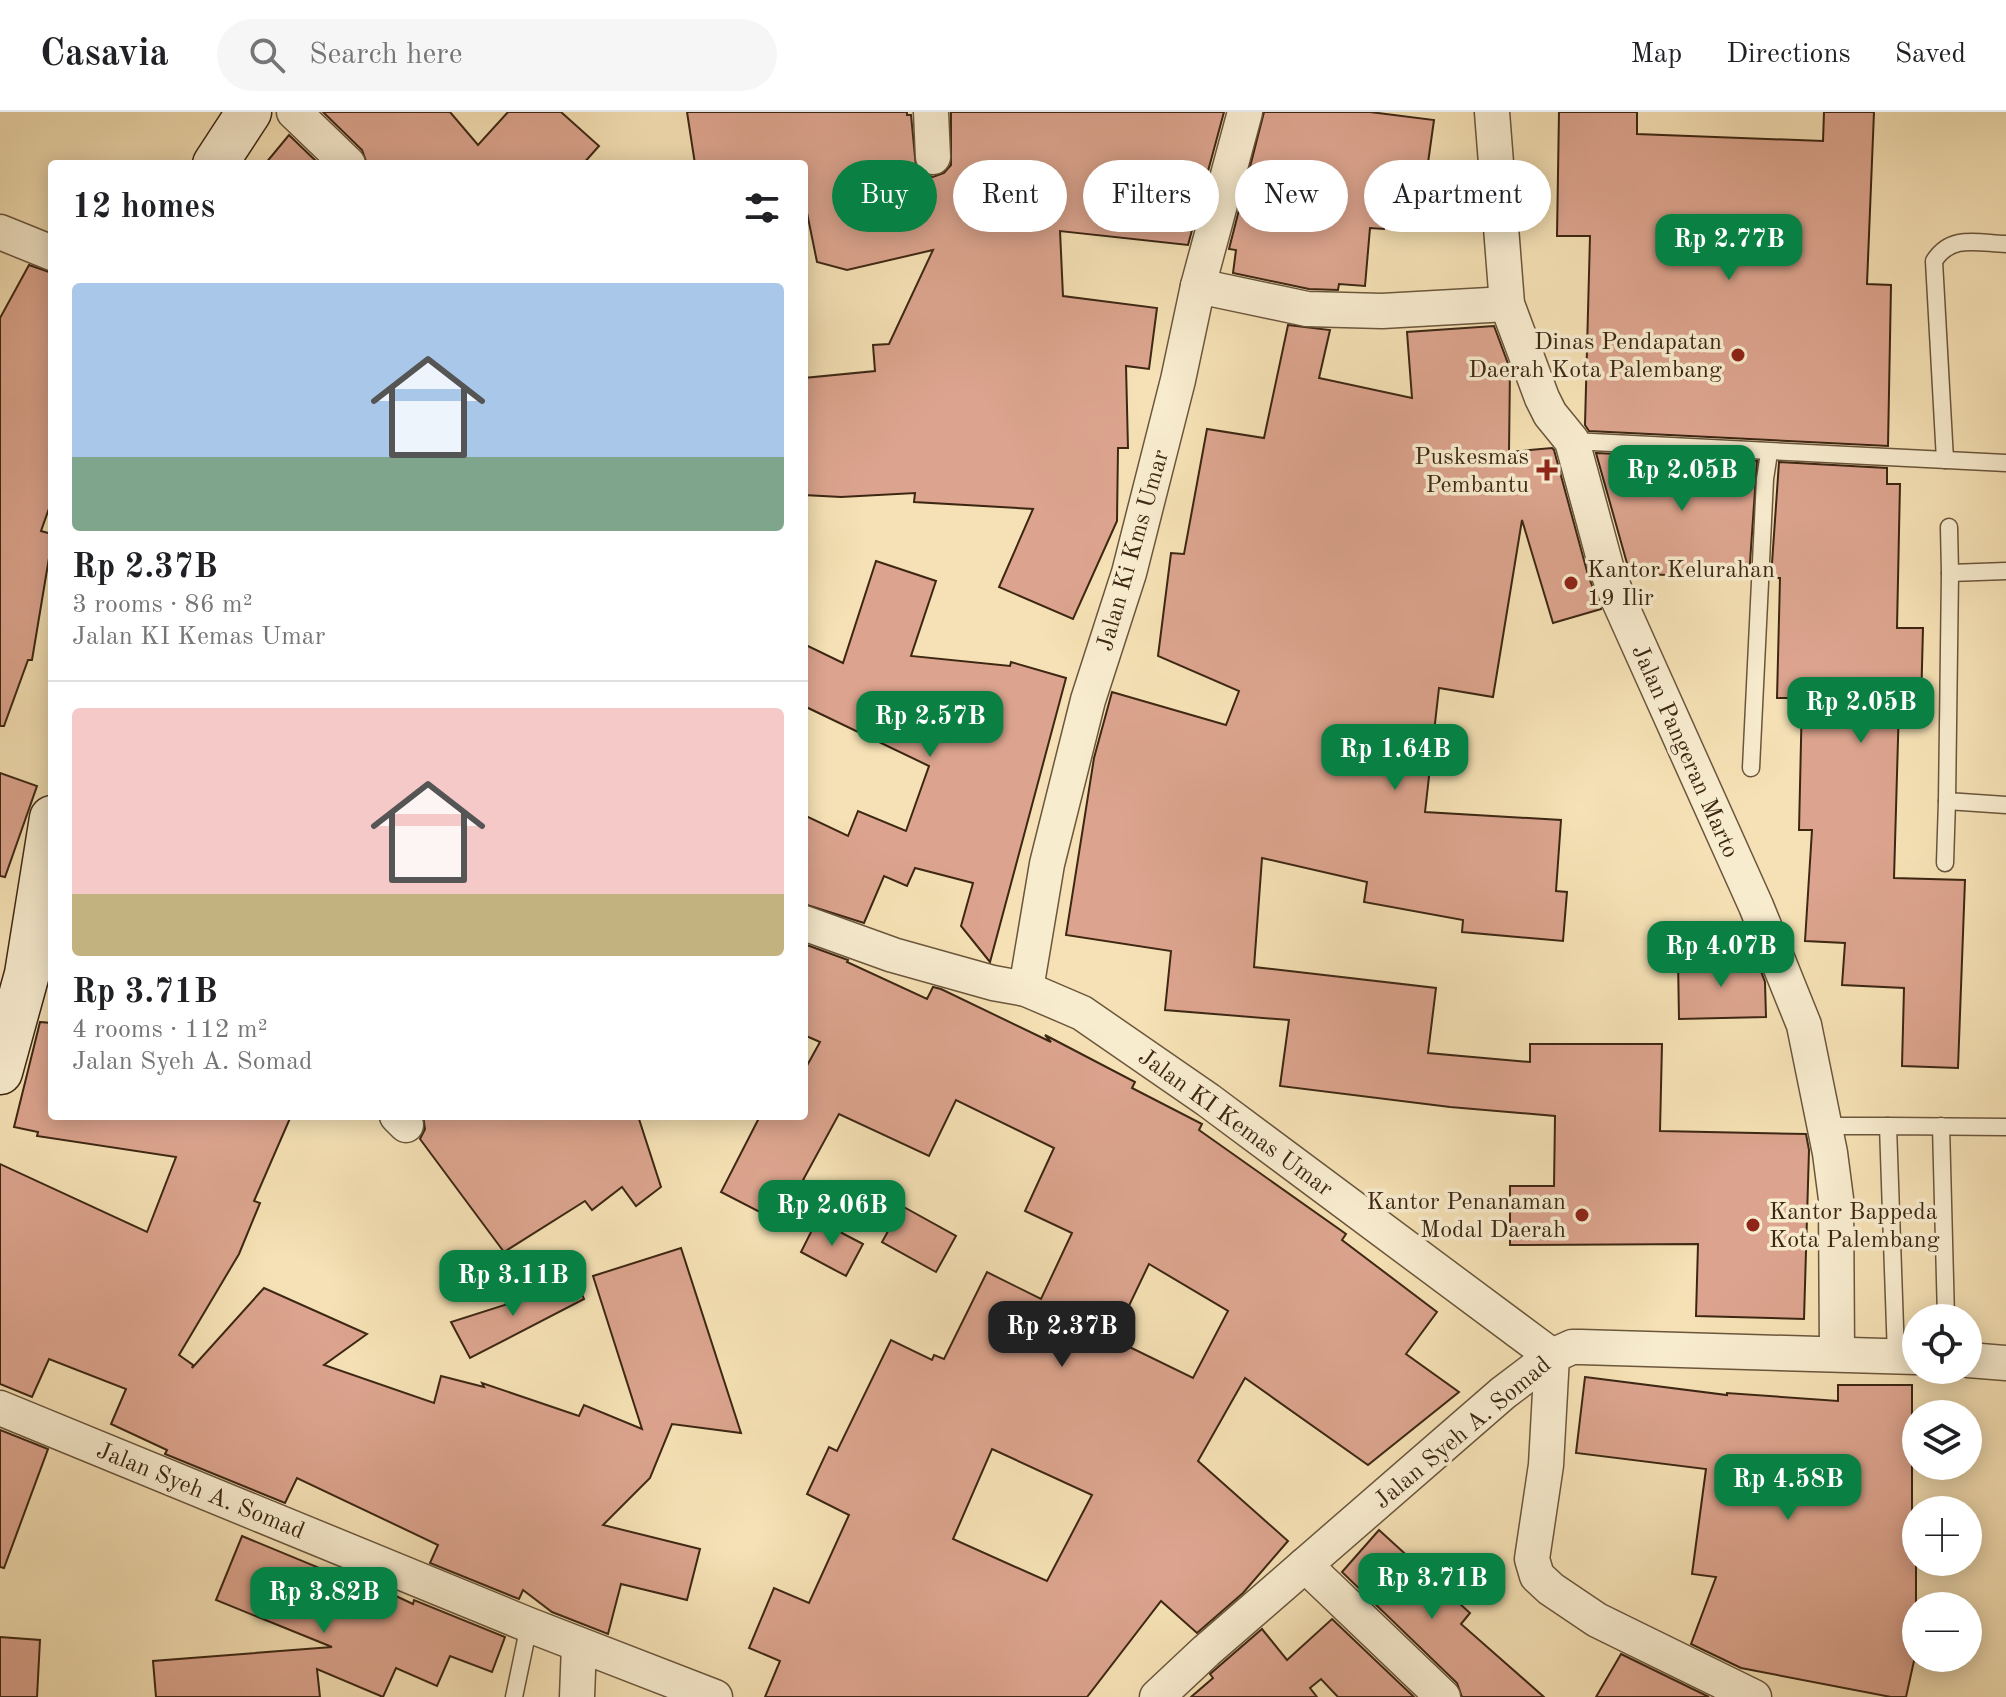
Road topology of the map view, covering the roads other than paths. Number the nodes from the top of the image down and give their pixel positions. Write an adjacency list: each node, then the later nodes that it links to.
1 (249, 112): 7 (street)
2 (294, 112): 8 (street)
3 (931, 112): 6 (street)
4 (1245, 112): 12 (street, Jalan Ki Kms Umar)
5 (1492, 112): 13 (street, Jalan Pangeran Marto)
6 (933, 157)
7 (218, 160)
8 (344, 160)
9 (0, 232): 11 (street)
10 (2006, 244): 16 (lane)
11 (48, 251)
12 (1198, 286): 13 (street); 27 (street, Jalan Ki Kms Umar)
13 (1507, 304): 14 (street, Jalan Pangeran Marto)
14 (1572, 441): 15 (lane); 30 (street, Jalan Pangeran Marto)
15 (1769, 453): 16 (lane); 21 (lane)
16 (1945, 460): 17 (lane)
17 (2006, 463)
18 (1949, 527): 20 (lane)
19 (2006, 571): 20 (lane)
20 (1950, 573): 22 (lane)
21 (1751, 768)
22 (1947, 801): 23 (lane); 25 (lane)
23 (2006, 805)
24 (48, 843): 28 (street)
25 (1945, 863)
26 (808, 924): 27 (street, Jalan KI Kemas Umar)
27 (1026, 989): 37 (street, Jalan KI Kemas Umar)
28 (24, 991): 29 (street)
29 (0, 1072)
30 (1825, 1126): 31 (lane); 36 (street, Jalan Pangeran Marto)
31 (1888, 1126): 32 (lane); 35 (lane)
32 (1941, 1126): 33 (lane); 34 (lane)
33 (2006, 1127)
34 (1946, 1304)
35 (1902, 1306)
36 (1837, 1353): 37 (street, Jalan Syeh A. Somad); 38 (street, Jalan Syeh A. Somad)
37 (1552, 1356): 42 (street, Jalan Syeh A. Somad); 50 (street)
38 (1902, 1357)
39 (1982, 1361): 40 (street)
40 (2006, 1363)
41 (0, 1408): 43 (street, Jalan Syeh A. Somad)
42 (1305, 1565): 48 (street, Jalan Syeh A. Somad); 49 (street)
43 (529, 1625): 44 (street, Jalan Syeh A. Somad); 45 (lane)
44 (579, 1645): 46 (street); 47 (street, Jalan Syeh A. Somad)
45 (514, 1697)
46 (577, 1697)
47 (715, 1697)
48 (1157, 1697)
49 (1443, 1697)
50 (1754, 1697)

